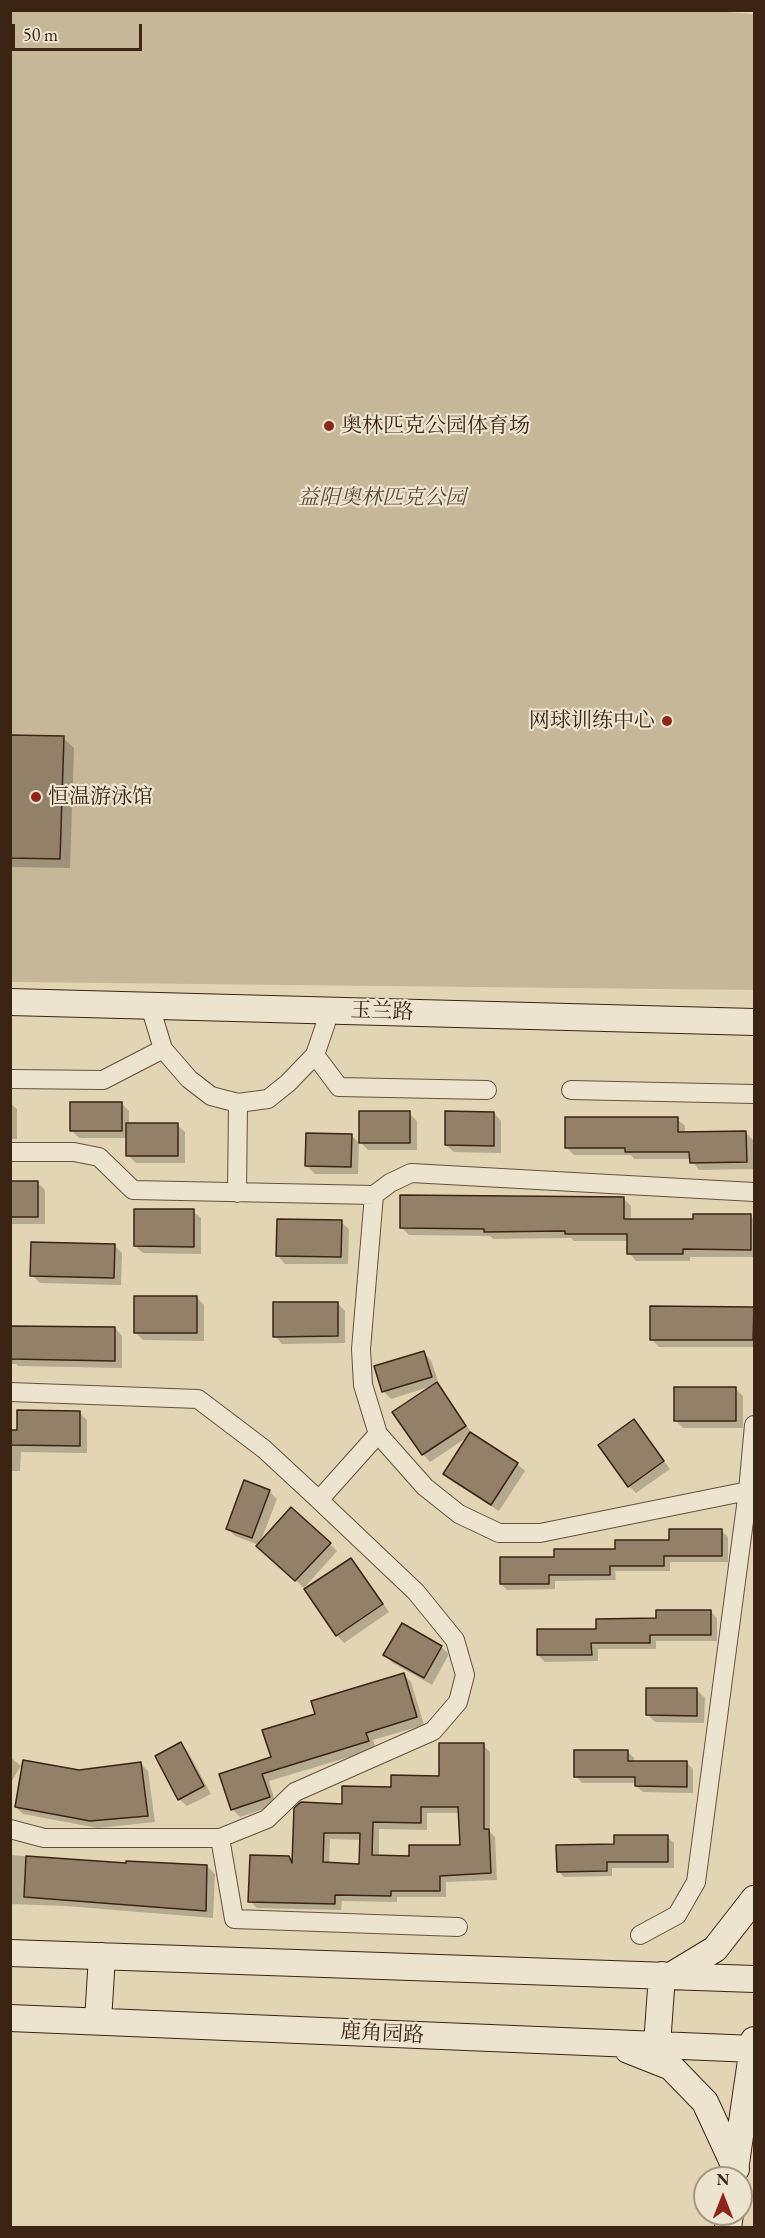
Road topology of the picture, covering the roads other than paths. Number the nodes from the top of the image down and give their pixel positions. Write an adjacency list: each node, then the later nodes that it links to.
1 (10, 1002): 2 (street, 玉兰路)
2 (150, 1006): 3 (street, 玉兰路); 5 (street)
3 (330, 1011): 4 (street, 玉兰路); 6 (street)
4 (754, 1022)
5 (163, 1049): 7 (street); 11 (street)
6 (315, 1055): 8 (street); 11 (street)
7 (10, 1079)
8 (487, 1090)
9 (571, 1090): 10 (street)
10 (754, 1094)
11 (238, 1103): 14 (street)
12 (10, 1152): 14 (street)
13 (754, 1192): 15 (street)
14 (237, 1193): 15 (street)
15 (374, 1195): 18 (street)
16 (10, 1392): 20 (street)
17 (754, 1425): 19 (street)
18 (378, 1434): 19 (street); 20 (street)
19 (748, 1491): 25 (street)
20 (319, 1500): 22 (street)
21 (10, 1829): 22 (street)
22 (220, 1838): 24 (street)
23 (754, 1899): 28 (street)
24 (458, 1927)
25 (640, 1935)
26 (10, 1953): 27 (street)
27 (102, 1956): 28 (street); 31 (street)
28 (667, 1975): 29 (street); 33 (street)
29 (754, 1979)
30 (10, 2018): 31 (street, 鹿角园路)
31 (99, 2021): 32 (street, 鹿角园路)
32 (611, 2044): 33 (street, 鹿角园路); 35 (street)
33 (657, 2045): 34 (street, 鹿角园路)
34 (754, 2046): 36 (street)
35 (732, 2166)
36 (736, 2166)

